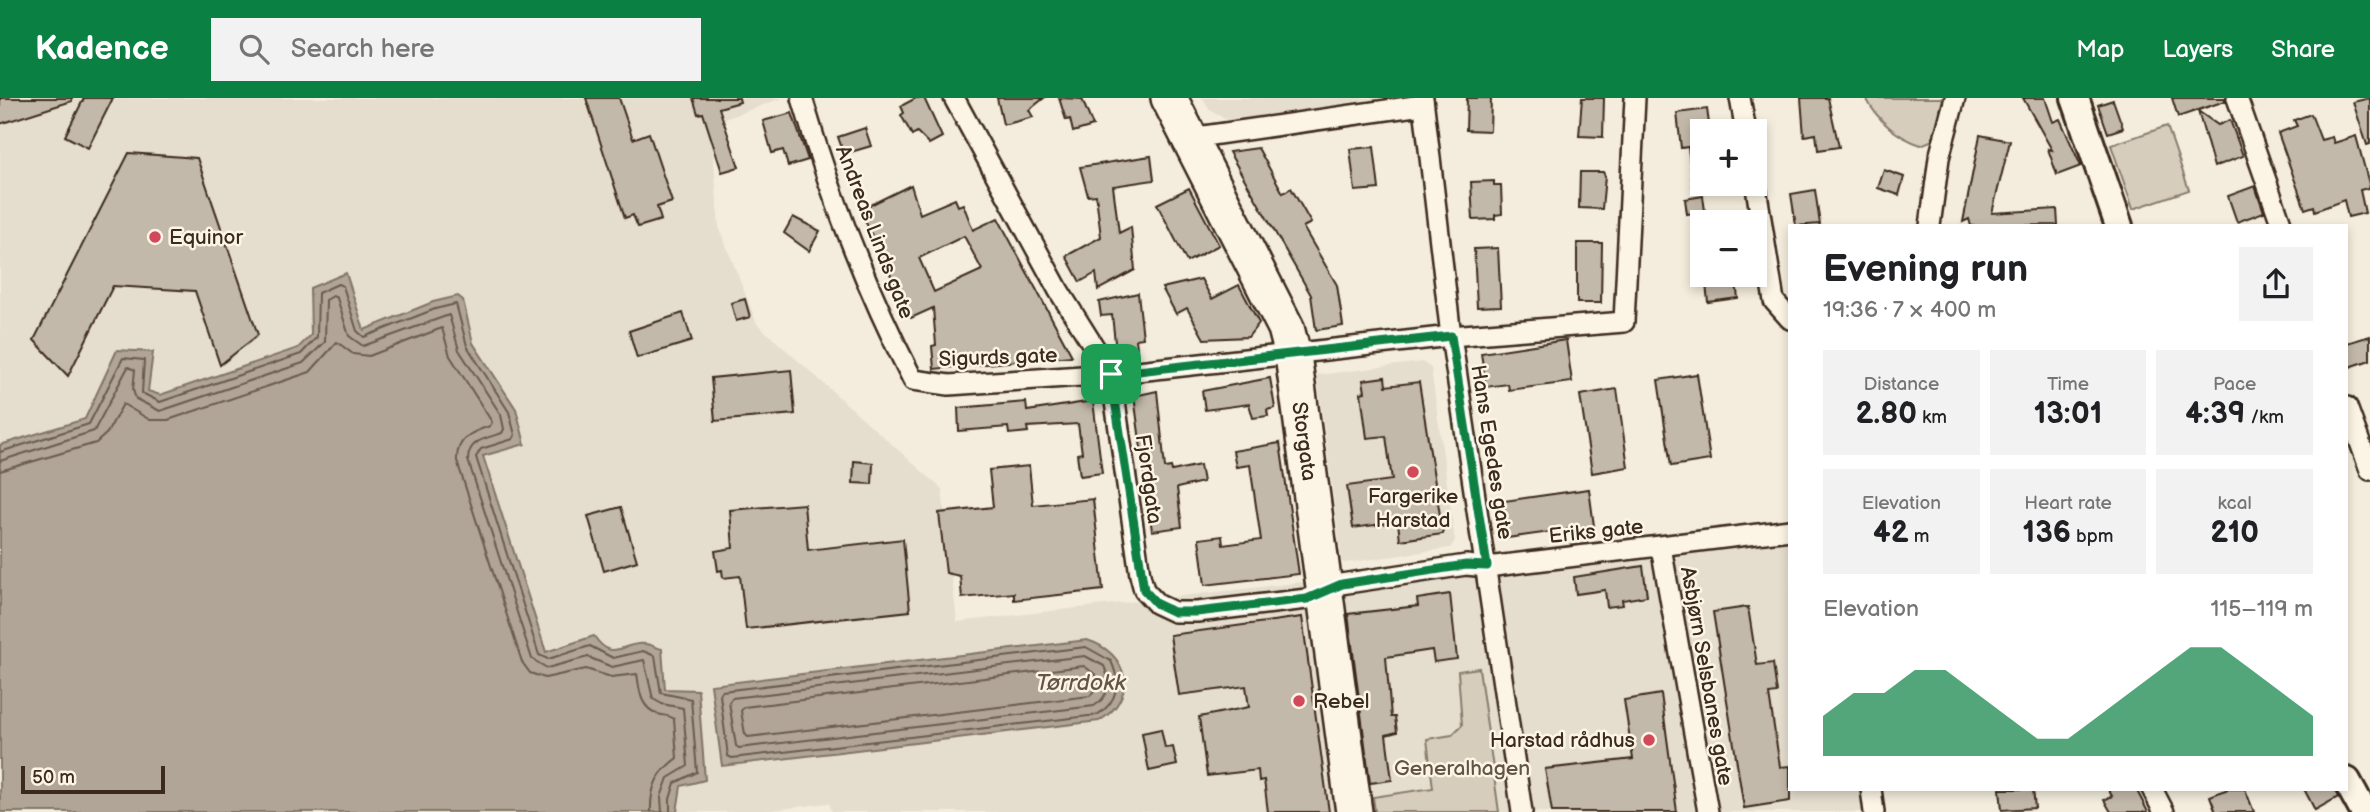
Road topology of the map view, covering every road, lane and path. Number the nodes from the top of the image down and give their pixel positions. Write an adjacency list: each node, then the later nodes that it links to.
1 (802, 98): 20 (street, Andreas Linds gate)
2 (954, 98): 19 (street, Fjordgata)
3 (1169, 98): 11 (highway, Storgata)
4 (1635, 98): 17 (street, Sigurds gate)
5 (1740, 98): 10 (street)
6 (1955, 98): 13 (street)
7 (2075, 98): 14 (street)
8 (2237, 98): 15 (street)
9 (1422, 102): 11 (street); 17 (street, Hans Egedes gate)
10 (1744, 119)
11 (1190, 138): 18 (highway, Storgata)
12 (1757, 196): 16 (street)
13 (1930, 224)
14 (2118, 224)
15 (2281, 224)
16 (1788, 317)
17 (1451, 336): 18 (street, Sigurds gate); 25 (street, Hans Egedes gate)
18 (1293, 355): 19 (street, Sigurds gate); 26 (highway, Storgata)
19 (1111, 374): 20 (street, Sigurds gate); 26 (street, Fjordgata)
20 (913, 380)
21 (2348, 410): 22 (street)
22 (2370, 470)
23 (1788, 530): 24 (street, Eriks gate)
24 (1661, 547): 25 (street, Eriks gate); 32 (street, Asbjørn Selsbanes gate)
25 (1487, 566): 26 (street, Eriks gate); 31 (street, Hans Egedes gate)
26 (1324, 590): 30 (highway, Storgata)
27 (2348, 783): 35 (street)
28 (1871, 791): 33 (street)
29 (2153, 791): 34 (street)
30 (1354, 812)
31 (1522, 812)
32 (1708, 812)
33 (1874, 812)
34 (2164, 812)
35 (2364, 812)

